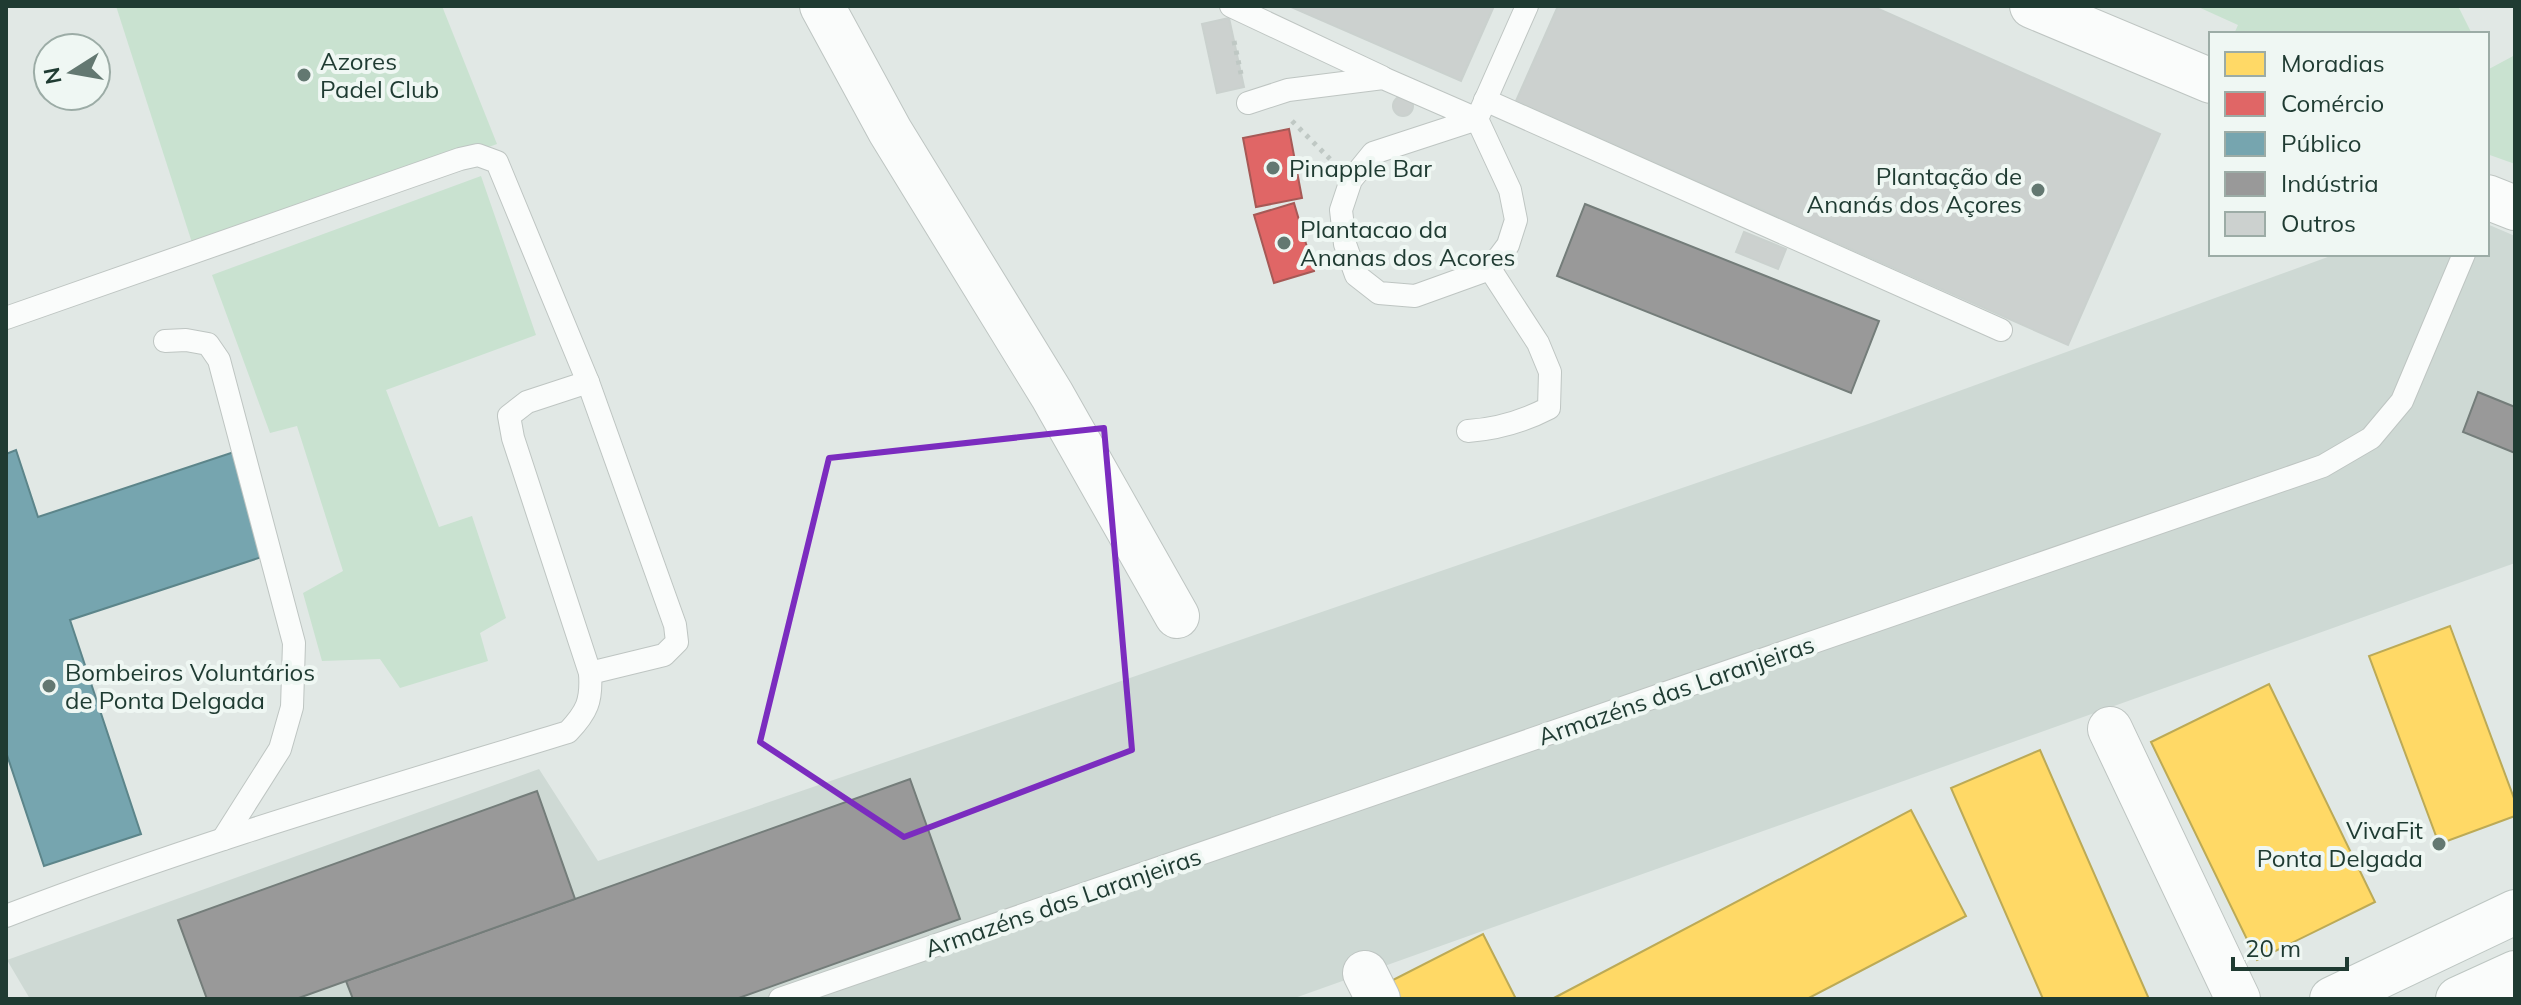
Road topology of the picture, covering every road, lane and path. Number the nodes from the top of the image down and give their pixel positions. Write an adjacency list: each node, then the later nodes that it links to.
1 (822, 6): 22 (street)
2 (1231, 6): 6 (lane)
3 (1527, 6): 9 (lane)
4 (2032, 6): 7 (street)
5 (1232, 32): 8 (path)
6 (1383, 78): 8 (lane); 9 (lane)
7 (2209, 80)
8 (1257, 100): 10 (path)
9 (1481, 109): 10 (lane); 16 (lane); 18 (lane)
10 (1351, 180): 16 (lane)
11 (2515, 188): 12 (street)
12 (2489, 197)
13 (2489, 199): 14 (street)
14 (2515, 208)
15 (2463, 256): 29 (lane, Armazéns das Laranjeiras)
16 (1490, 269): 21 (lane)
17 (6, 318): 20 (lane)
18 (2001, 330)
19 (165, 341): 25 (lane)
20 (588, 382): 23 (lane); 23 (lane)
21 (1468, 431)
22 (1177, 616)
23 (590, 673): 25 (lane)
24 (2110, 729): 30 (street)
25 (223, 839): 27 (lane)
26 (2515, 912): 31 (street)
27 (6, 916)
28 (2515, 973): 32 (street)
29 (780, 999)
30 (2238, 999)
31 (2332, 999)
32 (2458, 999)

